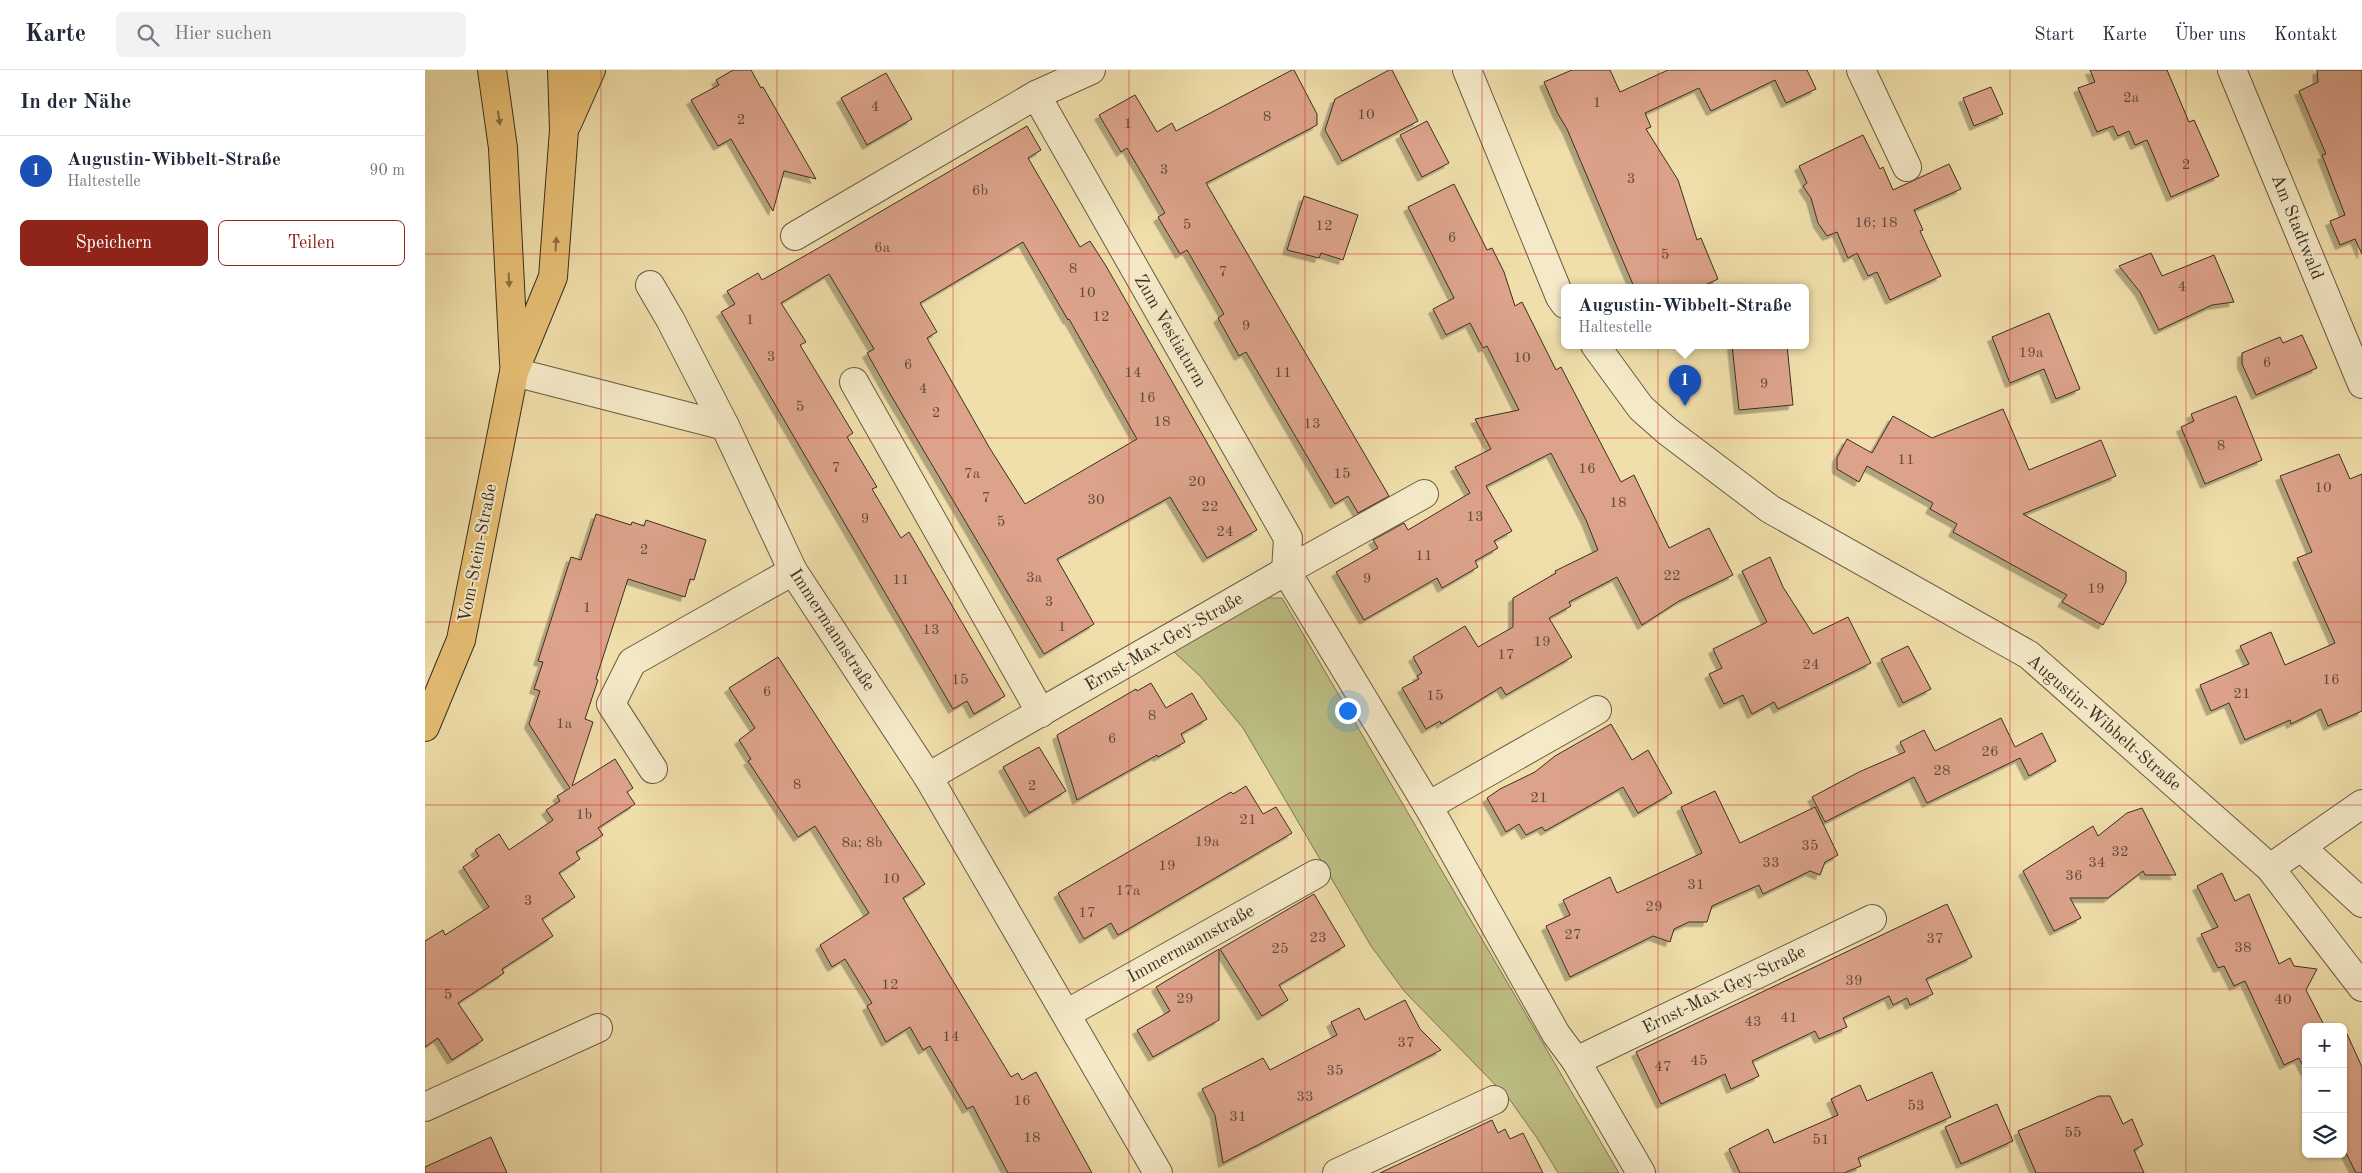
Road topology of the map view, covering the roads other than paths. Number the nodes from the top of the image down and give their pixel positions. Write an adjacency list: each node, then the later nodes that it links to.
1 (492, 70): 15 (main road, Vom-Stein-Straße, one-way to 15)
2 (562, 70): 9 (main road, Vom-Stein-Straße)
3 (591, 70): 9 (main road)
4 (1091, 70): 8 (street)
5 (1467, 70): 13 (street)
6 (1861, 70): 10 (street)
7 (2232, 70): 17 (street, Am Stadtwald)
8 (1036, 94): 11 (street); 21 (street, Zum Vestiaturm)
9 (564, 130): 15 (main road, Vom-Stein-Straße, one-way to 9)
10 (1907, 167)
11 (795, 236)
12 (650, 286): 18 (street, Immermannstraße)
13 (1561, 298)
14 (1598, 349): 30 (street, Augustin-Wibbelt-Straße)
15 (514, 372): 18 (street); 24 (main road, Vom-Stein-Straße)
16 (854, 382): 23 (street)
17 (2362, 384)
18 (725, 426): 20 (street, Immermannstraße)
19 (1424, 494): 21 (street, Ernst-Max-Gey-Straße)
20 (793, 571): 25 (street); 26 (street, Immermannstraße)
21 (1286, 571): 23 (street, Ernst-Max-Gey-Straße); 28 (street)
22 (1597, 710): 28 (street)
23 (1041, 712): 26 (street, Ernst-Max-Gey-Straße)
24 (425, 727)
25 (653, 769)
26 (928, 777): 35 (street, Immermannstraße)
27 (2362, 804): 29 (street)
28 (1428, 806): 37 (street)
29 (2302, 848): 30 (street); 32 (street)
30 (2270, 868): 34 (street, Augustin-Wibbelt-Straße)
31 (1316, 874): 35 (street, Immermannstraße)
32 (2362, 903)
33 (1872, 919): 37 (street, Ernst-Max-Gey-Straße)
34 (2362, 987)
35 (1066, 1014): 40 (street, Immermannstraße)
36 (598, 1028): 39 (street)
37 (1576, 1061): 42 (street)
38 (1493, 1100): 41 (street)
39 (425, 1107)
40 (1158, 1173)
41 (1337, 1173)
42 (1641, 1173)

